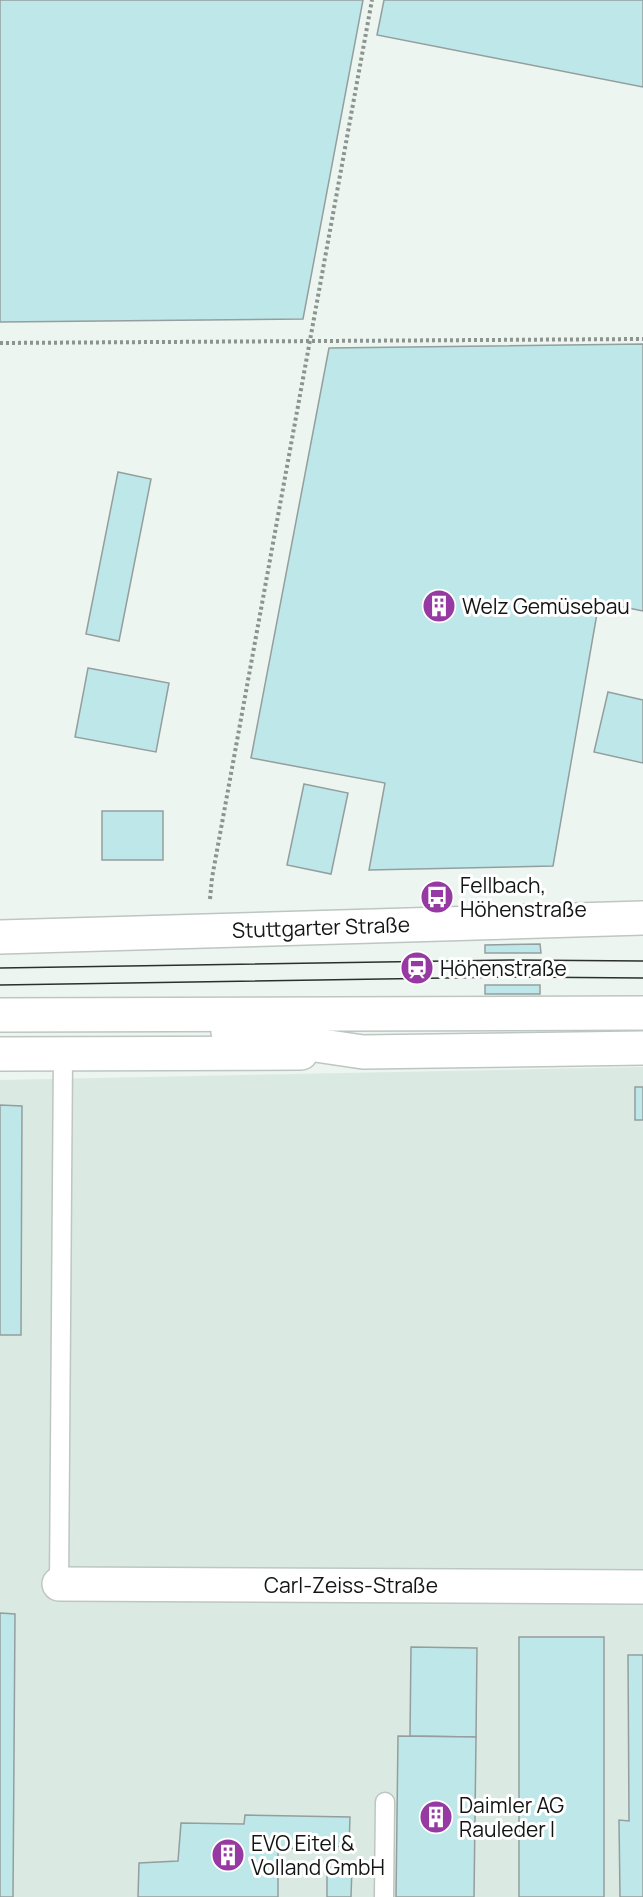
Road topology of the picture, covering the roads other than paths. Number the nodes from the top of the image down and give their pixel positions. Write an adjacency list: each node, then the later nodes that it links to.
1 (643, 918): 2 (main road, Stuttgarter Straße)
2 (0, 937)
3 (108, 1013): 4 (main road); 5 (main road); 7 (main road)
4 (643, 1013)
5 (0, 1015)
6 (643, 1048): 7 (main road)
7 (363, 1052): 9 (main road)
8 (0, 1054): 9 (main road)
9 (63, 1054): 10 (lane)
10 (59, 1584): 11 (main road, Carl-Zeiss-Straße)
11 (643, 1587)
12 (385, 1802): 13 (lane)
13 (384, 1897)

